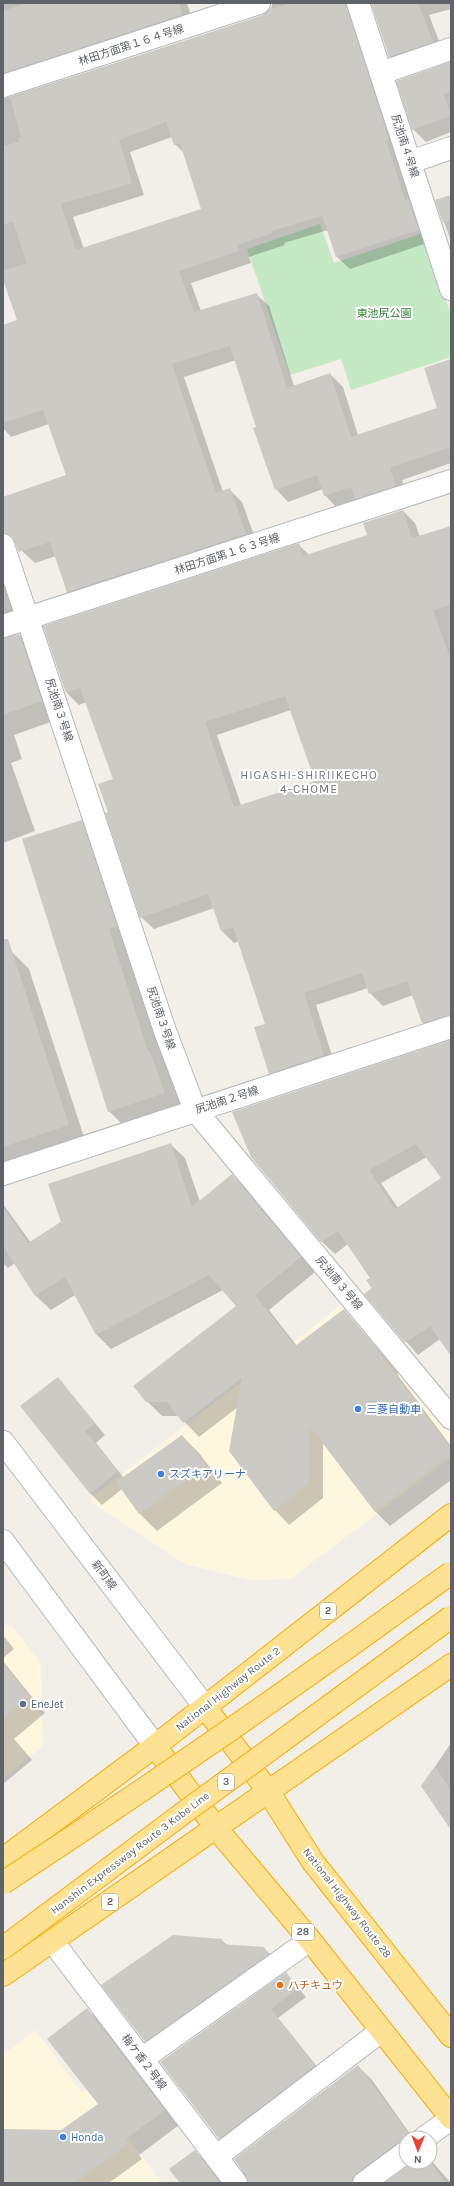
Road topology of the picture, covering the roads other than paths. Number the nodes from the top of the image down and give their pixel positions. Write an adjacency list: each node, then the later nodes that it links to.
1 (259, 3): 5 (street, 林田方面第１６４号線)
2 (358, 3): 4 (street, 尻池南４号線)
3 (451, 49): 4 (street)
4 (381, 73): 7 (street, 尻池南４号線)
5 (3, 86)
6 (451, 148): 7 (street)
7 (410, 162): 8 (street, 尻池南４号線)
8 (446, 258): 9 (street, 尻池南４号線)
9 (451, 288)
10 (451, 481): 12 (street, 林田方面第１６３号線)
11 (3, 545): 12 (street, 尻池南３号線)
12 (29, 619): 13 (street, 林田方面第１６３号線); 15 (street, 尻池南３号線)
13 (3, 626)
14 (451, 1027): 15 (street, 尻池南２号線)
15 (195, 1110): 16 (street, 尻池南２号線); 17 (street, 尻池南３号線)
16 (3, 1174)
17 (451, 1418)
18 (3, 1442): 24 (street, 新町線)
19 (451, 1515): 24 (highway, National Highway Route 2 / 2)
20 (3, 1541): 25 (street)
21 (451, 1573): 29 (highway, bridge)
22 (451, 1617): 32 (highway, Hanshin Expressway Route 3 Kobe Line / 3, bridge)
23 (451, 1665): 26 (highway, 2)
24 (205, 1707): 25 (highway, National Highway Route 2 / 2); 26 (highway, National Highway Route 28)
25 (155, 1746): 27 (highway, 28); 28 (highway, National Highway Route 2 / 2)
26 (268, 1791): 27 (highway, 2); 35 (highway, National Highway Route 28)
27 (216, 1828): 30 (highway, 28); 31 (highway, 2)
28 (3, 1859)
29 (3, 1883)
30 (310, 1940): 34 (highway, 28); 36 (street)
31 (53, 1942): 33 (highway, 2); 36 (street, 梅ケ香２号線)
32 (3, 1948)
33 (3, 1975)
34 (382, 2031): 37 (highway, 28); 39 (street)
35 (451, 2036)
36 (142, 2059): 39 (street, 梅ケ香２号線)
37 (451, 2118): 38 (street)
38 (435, 2130)
39 (216, 2157): 41 (street, 梅ケ香２号線)
40 (398, 2158): 42 (street)
41 (236, 2183)
42 (364, 2183)

